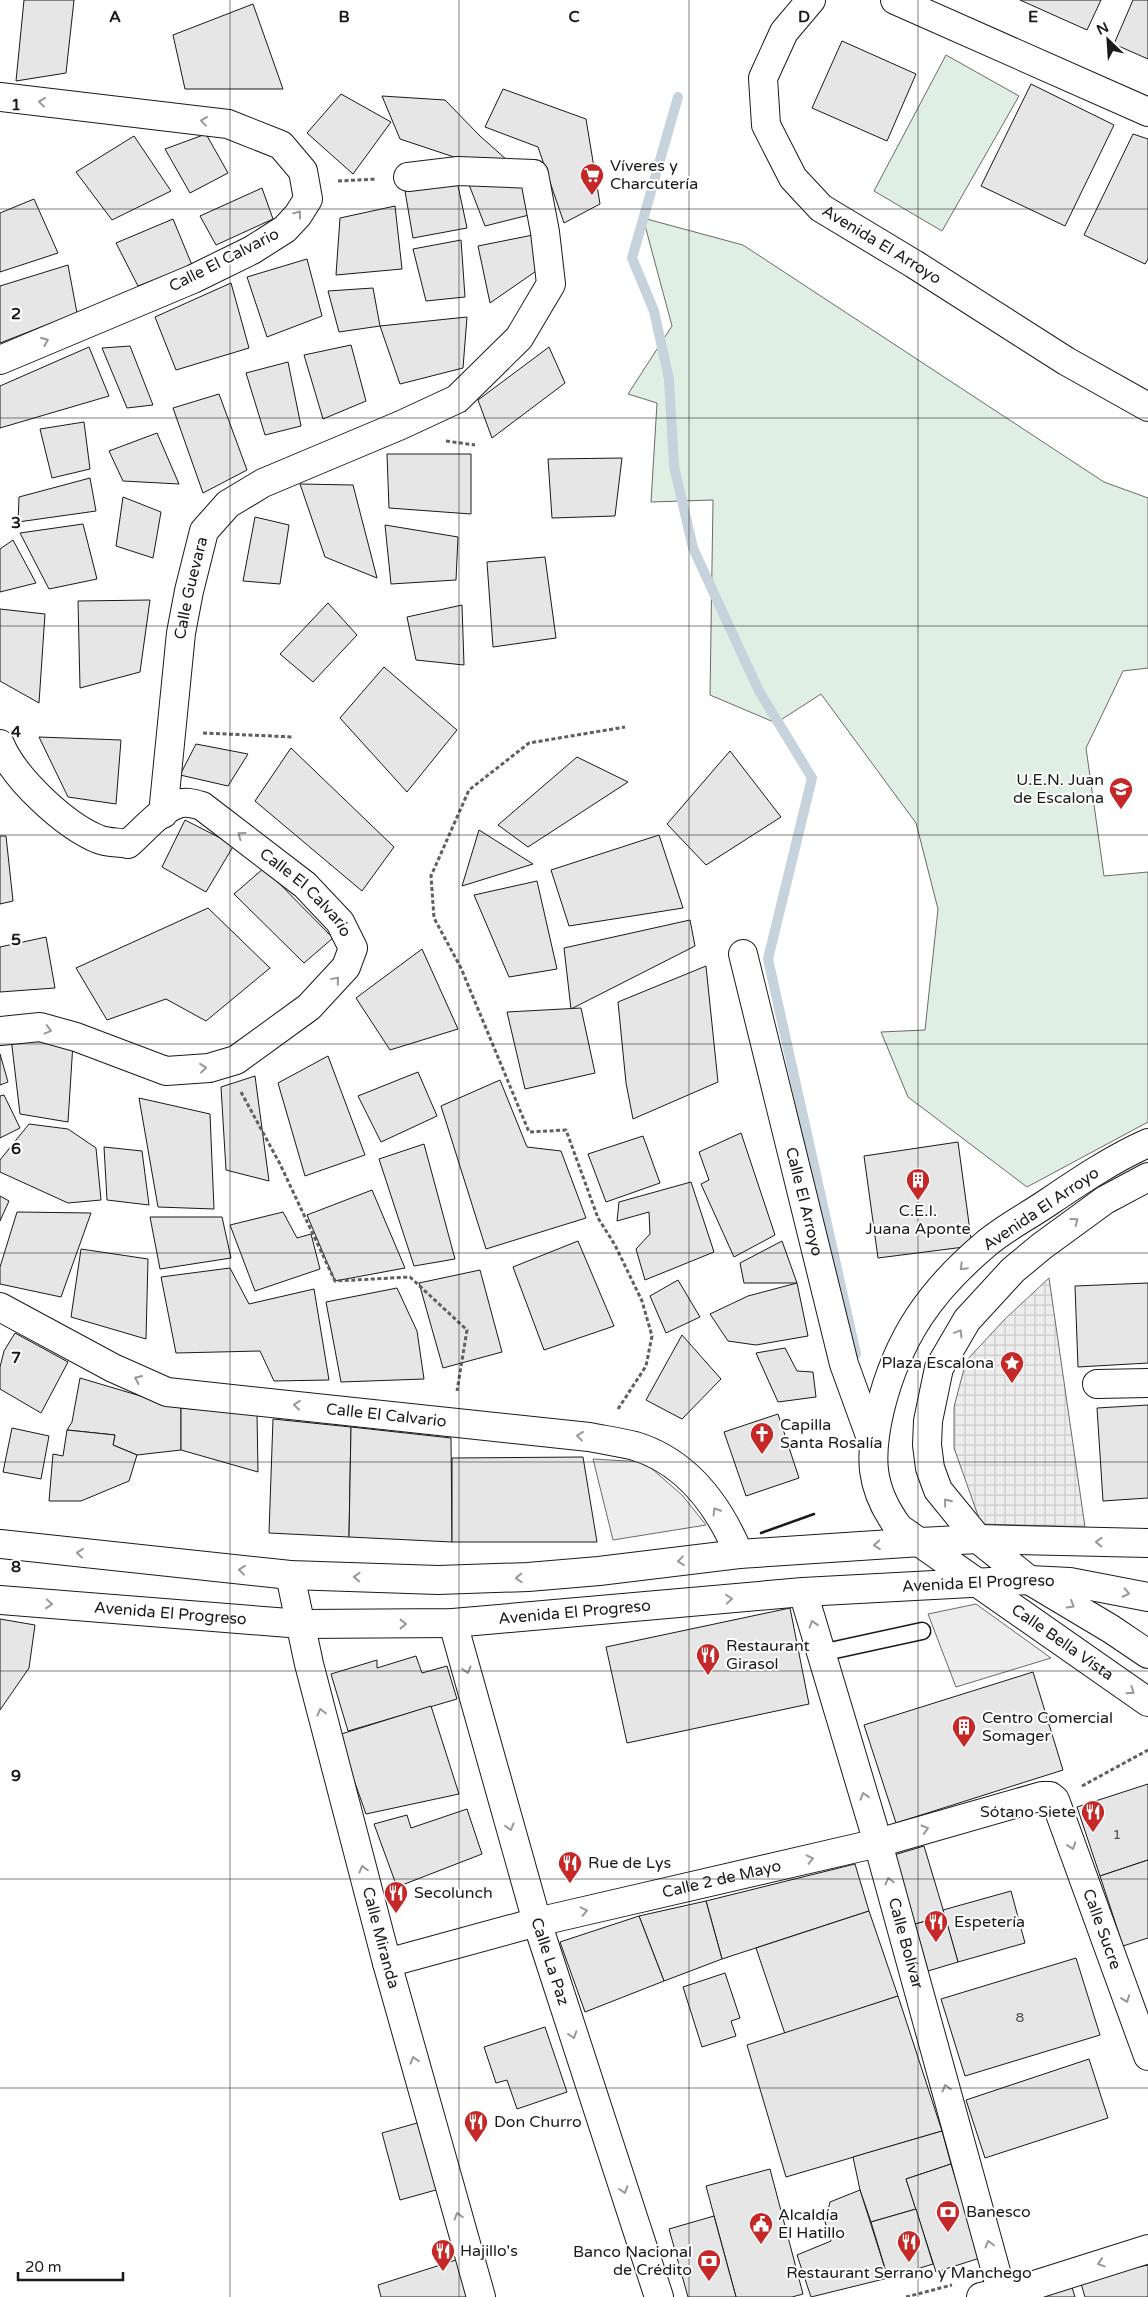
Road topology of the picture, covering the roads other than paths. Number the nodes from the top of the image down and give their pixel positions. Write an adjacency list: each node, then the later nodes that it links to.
1 (810, 0): 7 (street, Avenida El Arroyo)
2 (895, 0): 4 (street)
3 (0, 97): 6 (street, Calle El Calvario, one-way to 3)
4 (1148, 112)
5 (408, 177): 9 (street, Calle Guevara)
6 (0, 360)
7 (1148, 408)
8 (0, 744): 9 (street, Calle El Calvario)
9 (162, 814): 11 (street, Calle El Calvario, one-way to 9)
10 (743, 954): 17 (street, Calle El Arroyo)
11 (0, 1031)
12 (1148, 1143): 17 (street, Avenida El Arroyo, one-way to 17)
13 (1148, 1177): 18 (street, Avenida El Arroyo, one-way to 13)
14 (0, 1308): 22 (street, Calle El Calvario, one-way to 14)
15 (1148, 1383): 16 (street)
16 (1097, 1384)
17 (874, 1448): 19 (street, Avenida El Arroyo)
18 (978, 1539): 19 (street); 21 (street, one-way to 18); 24 (street, Avenida El Arroyo)
19 (922, 1542): 22 (street, one-way to 22); 25 (street, Avenida El Arroyo)
20 (0, 1544): 23 (street, one-way to 20)
21 (1148, 1544)
22 (738, 1554): 23 (street, one-way to 23)
23 (290, 1575): 30 (street, Calle Miranda)
24 (1029, 1580): 25 (street, Avenida El Progreso); 27 (street, Avenida El Progreso, one-way to 27); 33 (street, Avenida El Arroyo, one-way to 33)
25 (976, 1583): 26 (street, Avenida El Progreso); 34 (street, Calle Bella Vista, one-way to 34)
26 (803, 1592): 29 (street, Avenida El Progreso, one-way to 26); 32 (street, Calle Bolívar, one-way to 26)
27 (1148, 1597)
28 (0, 1600): 30 (street, Avenida El Progreso, one-way to 30)
29 (454, 1623): 30 (street, Avenida El Progreso, one-way to 29); 37 (street, Calle La Paz, one-way to 37)
30 (302, 1624): 38 (street, Calle Miranda, one-way to 30)
31 (922, 1631): 32 (lane)
32 (821, 1653): 36 (street, Calle Bolívar, one-way to 32)
33 (1148, 1654)
34 (1148, 1702)
35 (1055, 1800): 36 (street, Calle 2 de Mayo, one-way to 35); 39 (street, Calle Sucre, one-way to 39)
36 (878, 1843): 37 (street, Calle 2 de Mayo, one-way to 36); 41 (street, Calle Bolívar, one-way to 36)
37 (536, 1922): 38 (street, Calle 2 de Mayo); 43 (street, Calle La Paz, one-way to 43)
38 (387, 1963): 42 (street, Calle Miranda, one-way to 38)
39 (1148, 2056)
40 (1148, 2249): 41 (street, one-way to 41)
41 (986, 2292)
42 (481, 2297)
43 (659, 2297)

